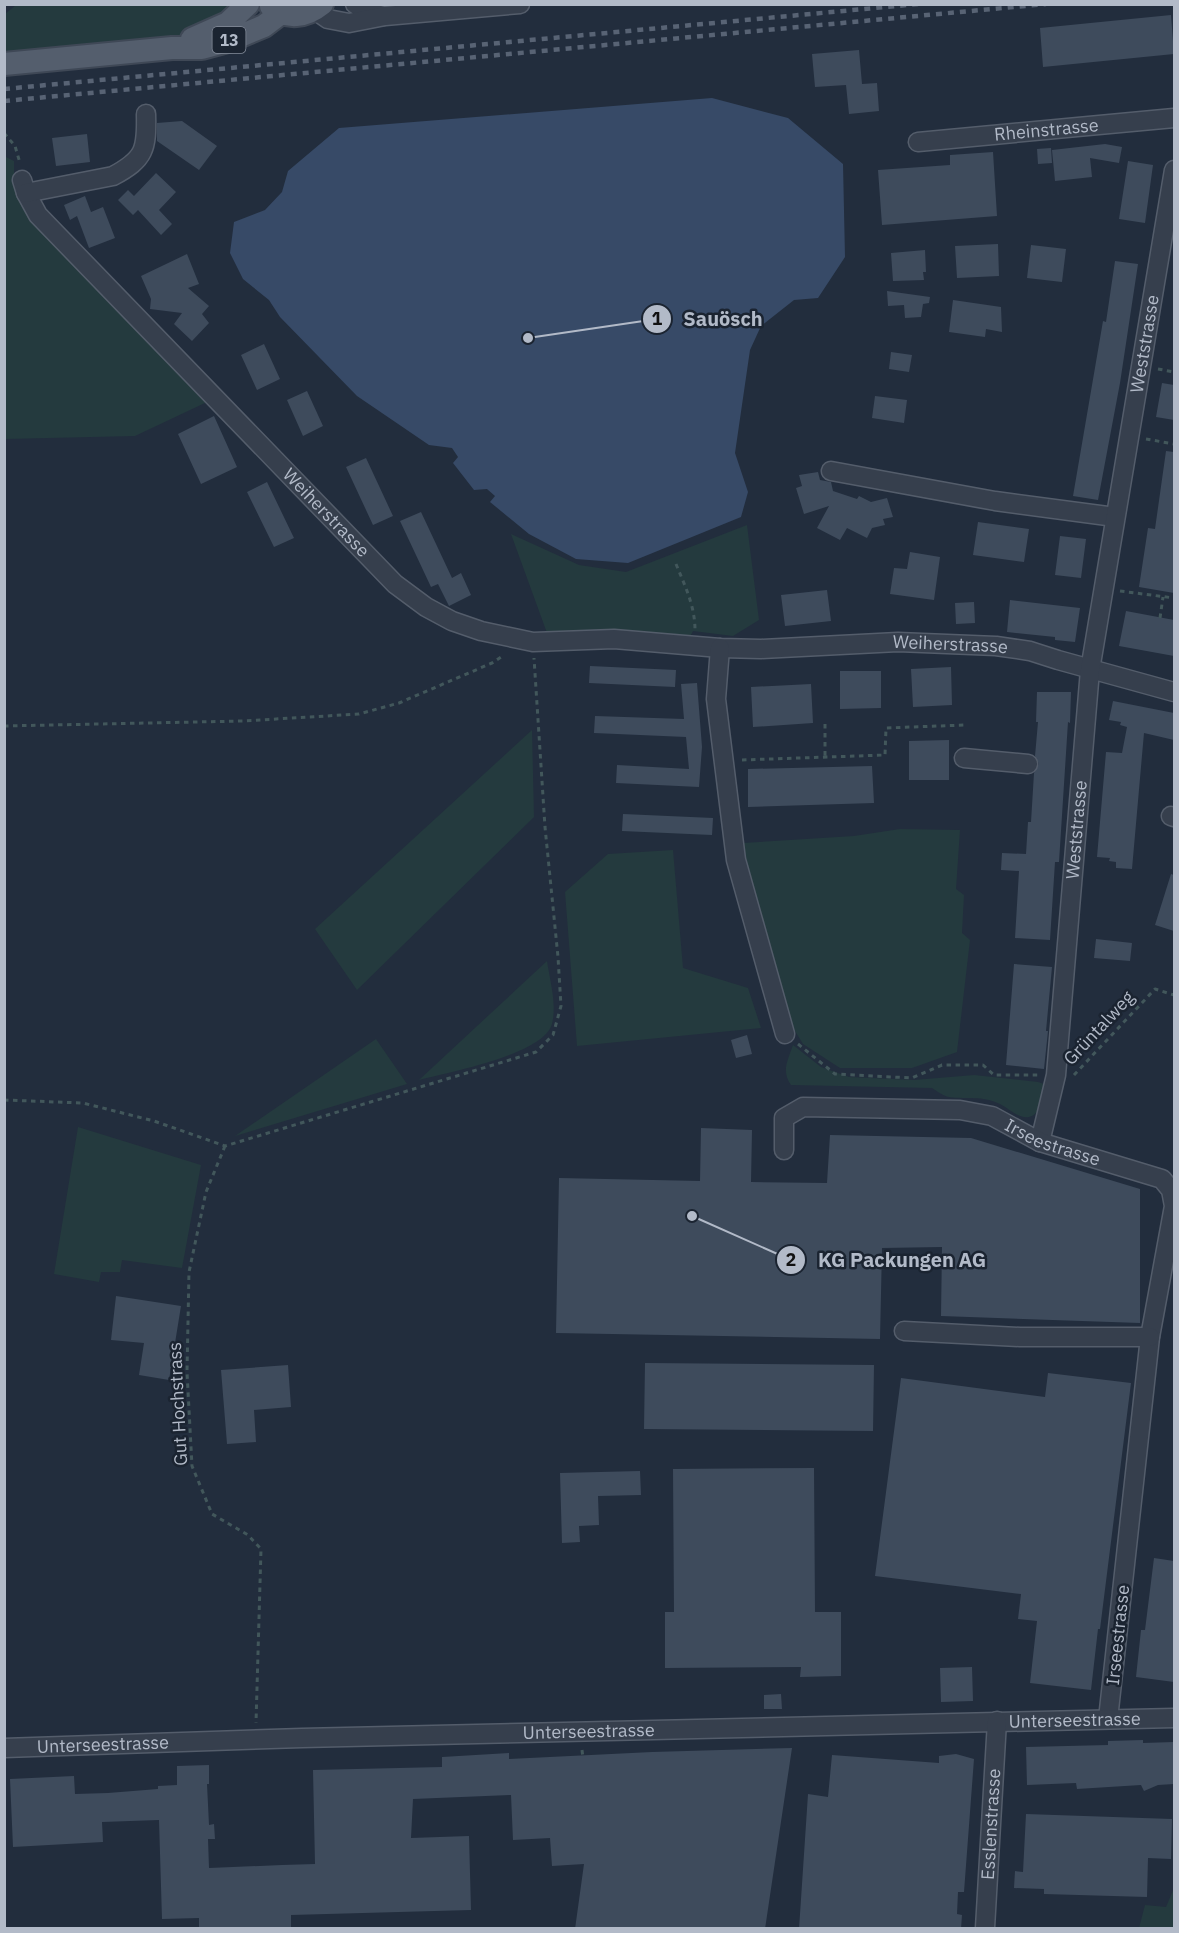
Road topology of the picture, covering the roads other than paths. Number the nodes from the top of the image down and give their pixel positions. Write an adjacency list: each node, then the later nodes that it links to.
1 (248, 4): 7 (main road, 13)
2 (355, 4): 6 (street)
3 (520, 4): 6 (street)
4 (319, 7): 5 (main road); 6 (street)
5 (275, 9): 7 (main road, 13)
6 (385, 16)
7 (172, 48): 8 (main road, 13)
8 (4, 64)
9 (146, 114): 15 (street, Weiherstrasse)
10 (1174, 118): 11 (street, Rheinstrasse)
11 (918, 142)
12 (1174, 170): 14 (street, Weststrasse)
13 (831, 471): 14 (street)
14 (1115, 517): 16 (street, Weststrasse)
15 (720, 648): 16 (street, Weiherstrasse); 20 (street)
16 (1090, 670): 17 (street, Weiherstrasse); 21 (street, Weststrasse)
17 (1174, 692)
18 (964, 758): 19 (street)
19 (1028, 764)
20 (785, 1034)
21 (1041, 1142): 22 (street, Irseestrasse); 24 (street, Irseestrasse)
22 (784, 1150)
23 (904, 1331): 24 (street)
24 (1150, 1337): 26 (street, Irseestrasse)
25 (1174, 1718): 26 (street, Unterseestrasse)
26 (1108, 1719): 27 (street, Unterseestrasse)
27 (997, 1721): 28 (street, Unterseestrasse); 29 (street, Esslenstrasse)
28 (4, 1748)
29 (985, 1929)

